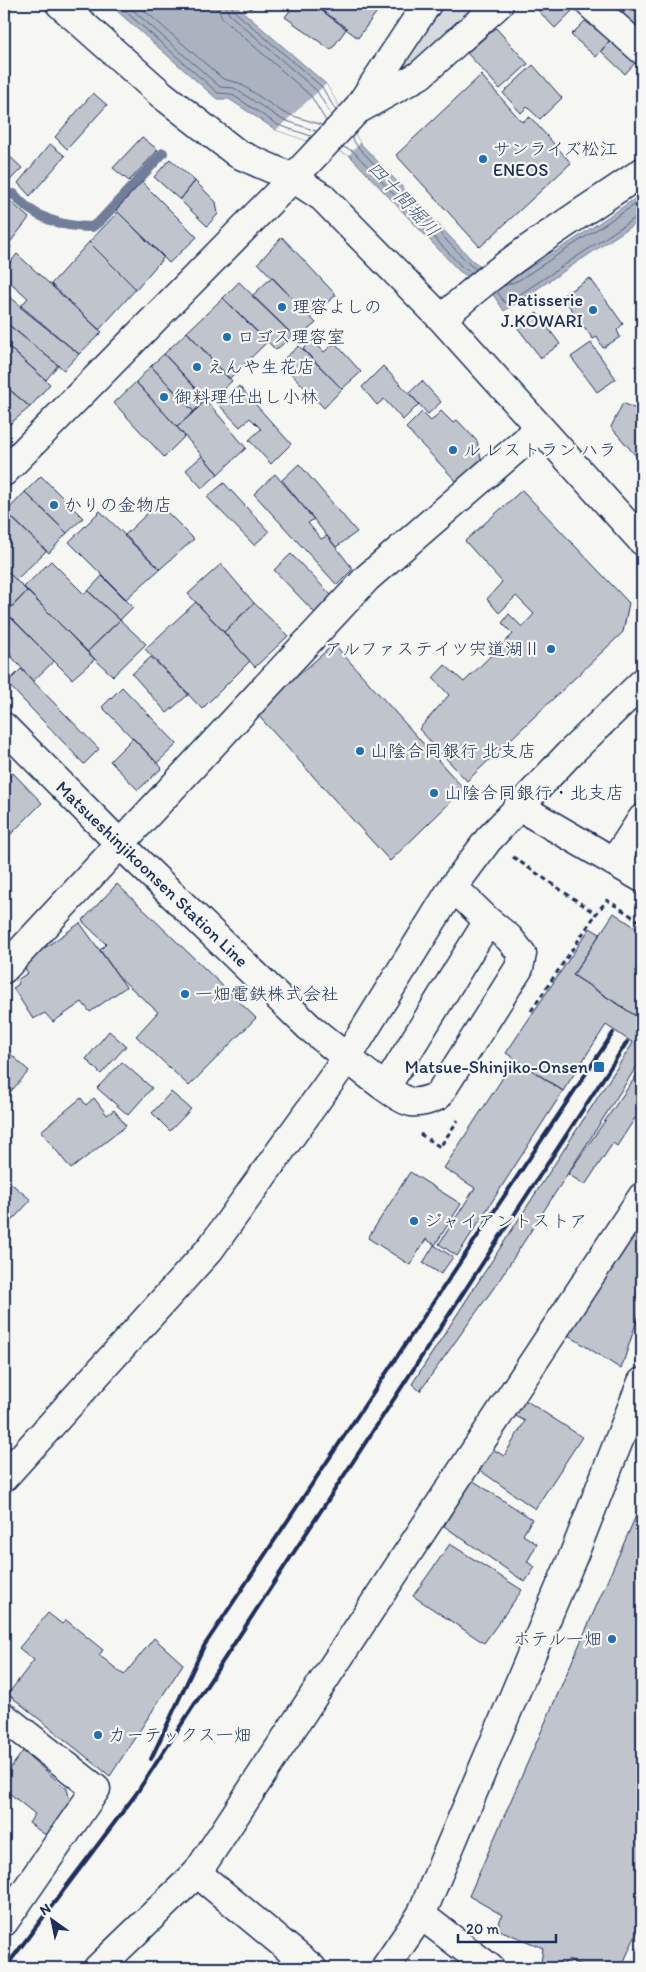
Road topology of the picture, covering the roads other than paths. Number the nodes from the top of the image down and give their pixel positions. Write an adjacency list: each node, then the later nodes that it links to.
1 (60, 4): 8 (street)
2 (427, 4): 6 (street)
3 (500, 4): 6 (street)
4 (590, 4): 5 (street)
5 (642, 50)
6 (356, 111): 8 (street)
7 (642, 172): 9 (street)
8 (293, 178): 9 (street); 11 (street)
9 (442, 319): 10 (street)
10 (540, 428): 12 (street); 17 (street)
11 (4, 472)
12 (642, 540)
13 (642, 683): 15 (street)
14 (4, 727): 17 (street, Matsueshinjikoonsen Station Line)
15 (518, 806): 18 (street); 20 (street)
16 (642, 818): 18 (street)
17 (120, 844): 22 (street); 23 (street, Matsueshinjikoonsen Station Line)
18 (614, 862): 19 (street)
19 (642, 878)
20 (453, 887): 21 (street); 23 (street)
21 (488, 921): 24 (street); 24 (street, Matsueshinjikoonsen Station Line)
22 (4, 969)
23 (347, 1058): 24 (street, Matsueshinjikoonsen Station Line); 27 (street)
24 (386, 1087)
25 (642, 1197): 29 (street)
26 (642, 1382): 30 (street)
27 (4, 1477)
28 (4, 1717): 31 (street)
29 (197, 1873): 32 (street); 33 (street)
30 (421, 1915): 34 (street); 35 (street)
31 (4, 1922)
32 (98, 1968)
33 (312, 1968)
34 (385, 1968)
35 (490, 1968)

